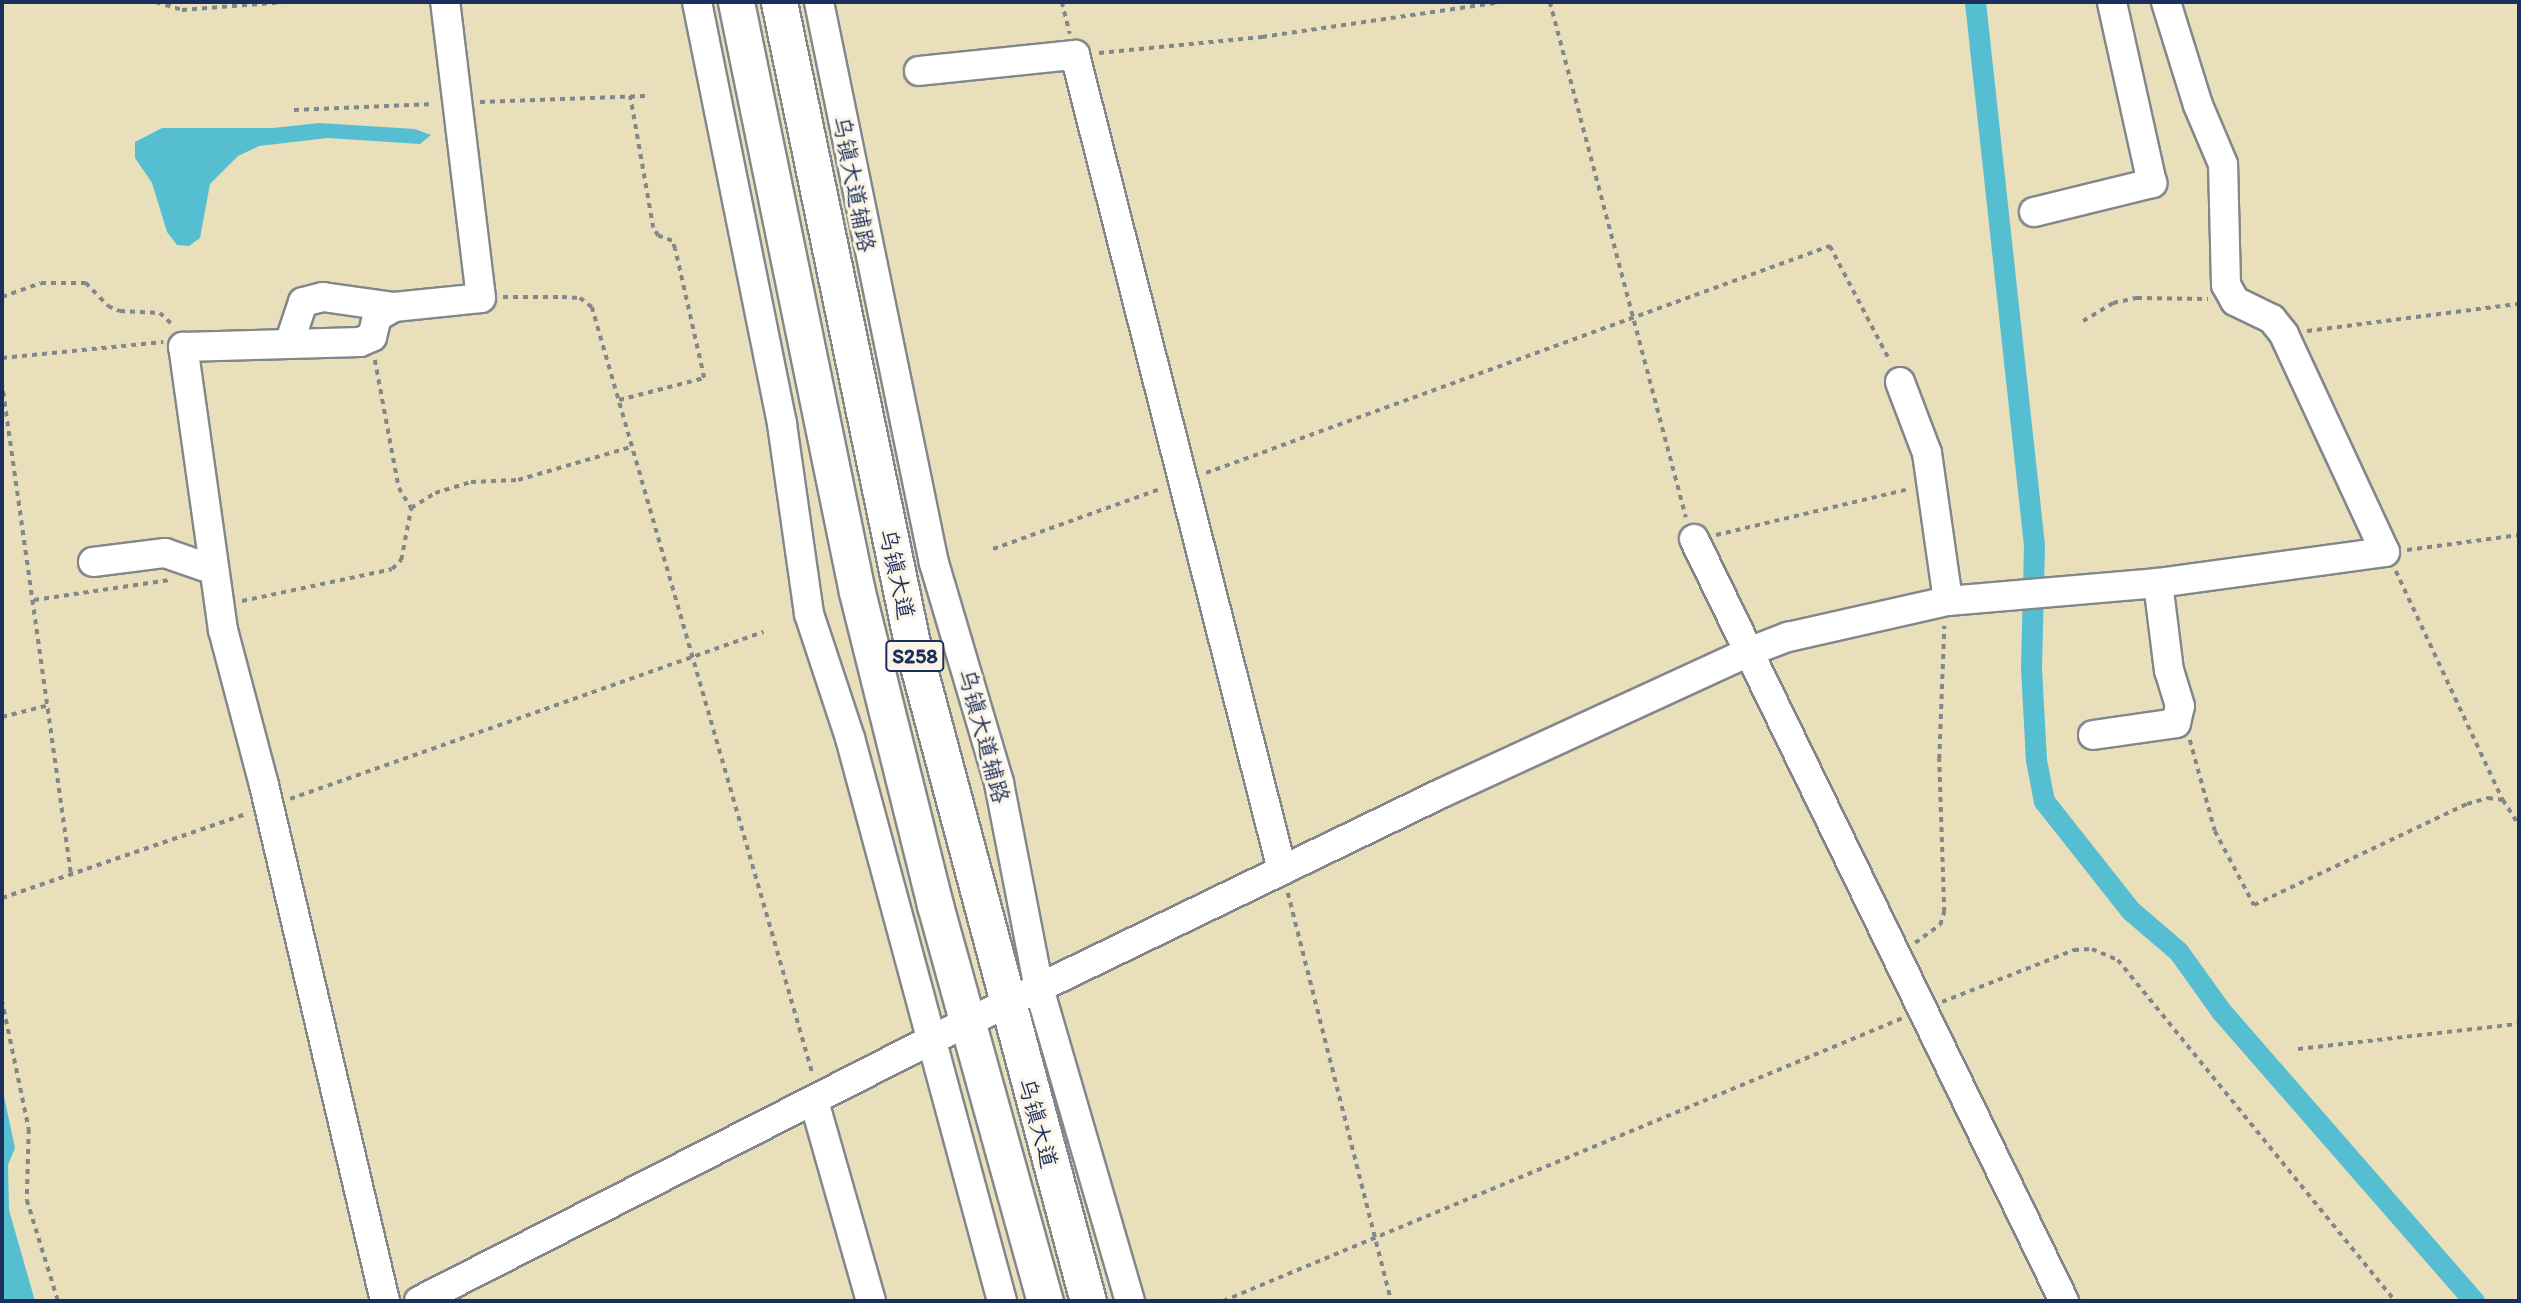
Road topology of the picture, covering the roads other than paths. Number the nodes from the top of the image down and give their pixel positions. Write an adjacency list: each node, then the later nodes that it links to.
1 (445, 2): 10 (street)
2 (698, 2): 24 (street)
3 (736, 2): 23 (main road, 乌镇大道 / S258)
4 (779, 2): 22 (main road, 乌镇大道 / S258)
5 (819, 2): 21 (street, 乌镇大道辅路)
6 (2112, 2): 9 (street)
7 (2166, 2): 16 (street)
8 (919, 71): 20 (street)
9 (2034, 212)
10 (394, 307): 11 (street); 11 (street)
11 (289, 341): 15 (street)
12 (1900, 382): 17 (street)
13 (1694, 539): 18 (street)
14 (93, 562): 15 (street)
15 (206, 569): 26 (street)
16 (2158, 583): 17 (street); 19 (street)
17 (1948, 601): 18 (street)
18 (1751, 651): 20 (street); 33 (street)
19 (2093, 735)
20 (1282, 870): 21 (street)
21 (1039, 988): 22 (street); 32 (street, 乌镇大道辅路)
22 (1006, 1004): 23 (street); 31 (main road, 乌镇大道 / S258)
23 (967, 1023): 24 (street); 30 (main road, 乌镇大道 / S258)
24 (931, 1040): 25 (street); 29 (street)
25 (817, 1099): 27 (street); 28 (street)
26 (385, 1301)
27 (419, 1301)
28 (871, 1301)
29 (1002, 1301)
30 (1045, 1301)
31 (1088, 1301)
32 (1130, 1301)
33 (2064, 1301)

